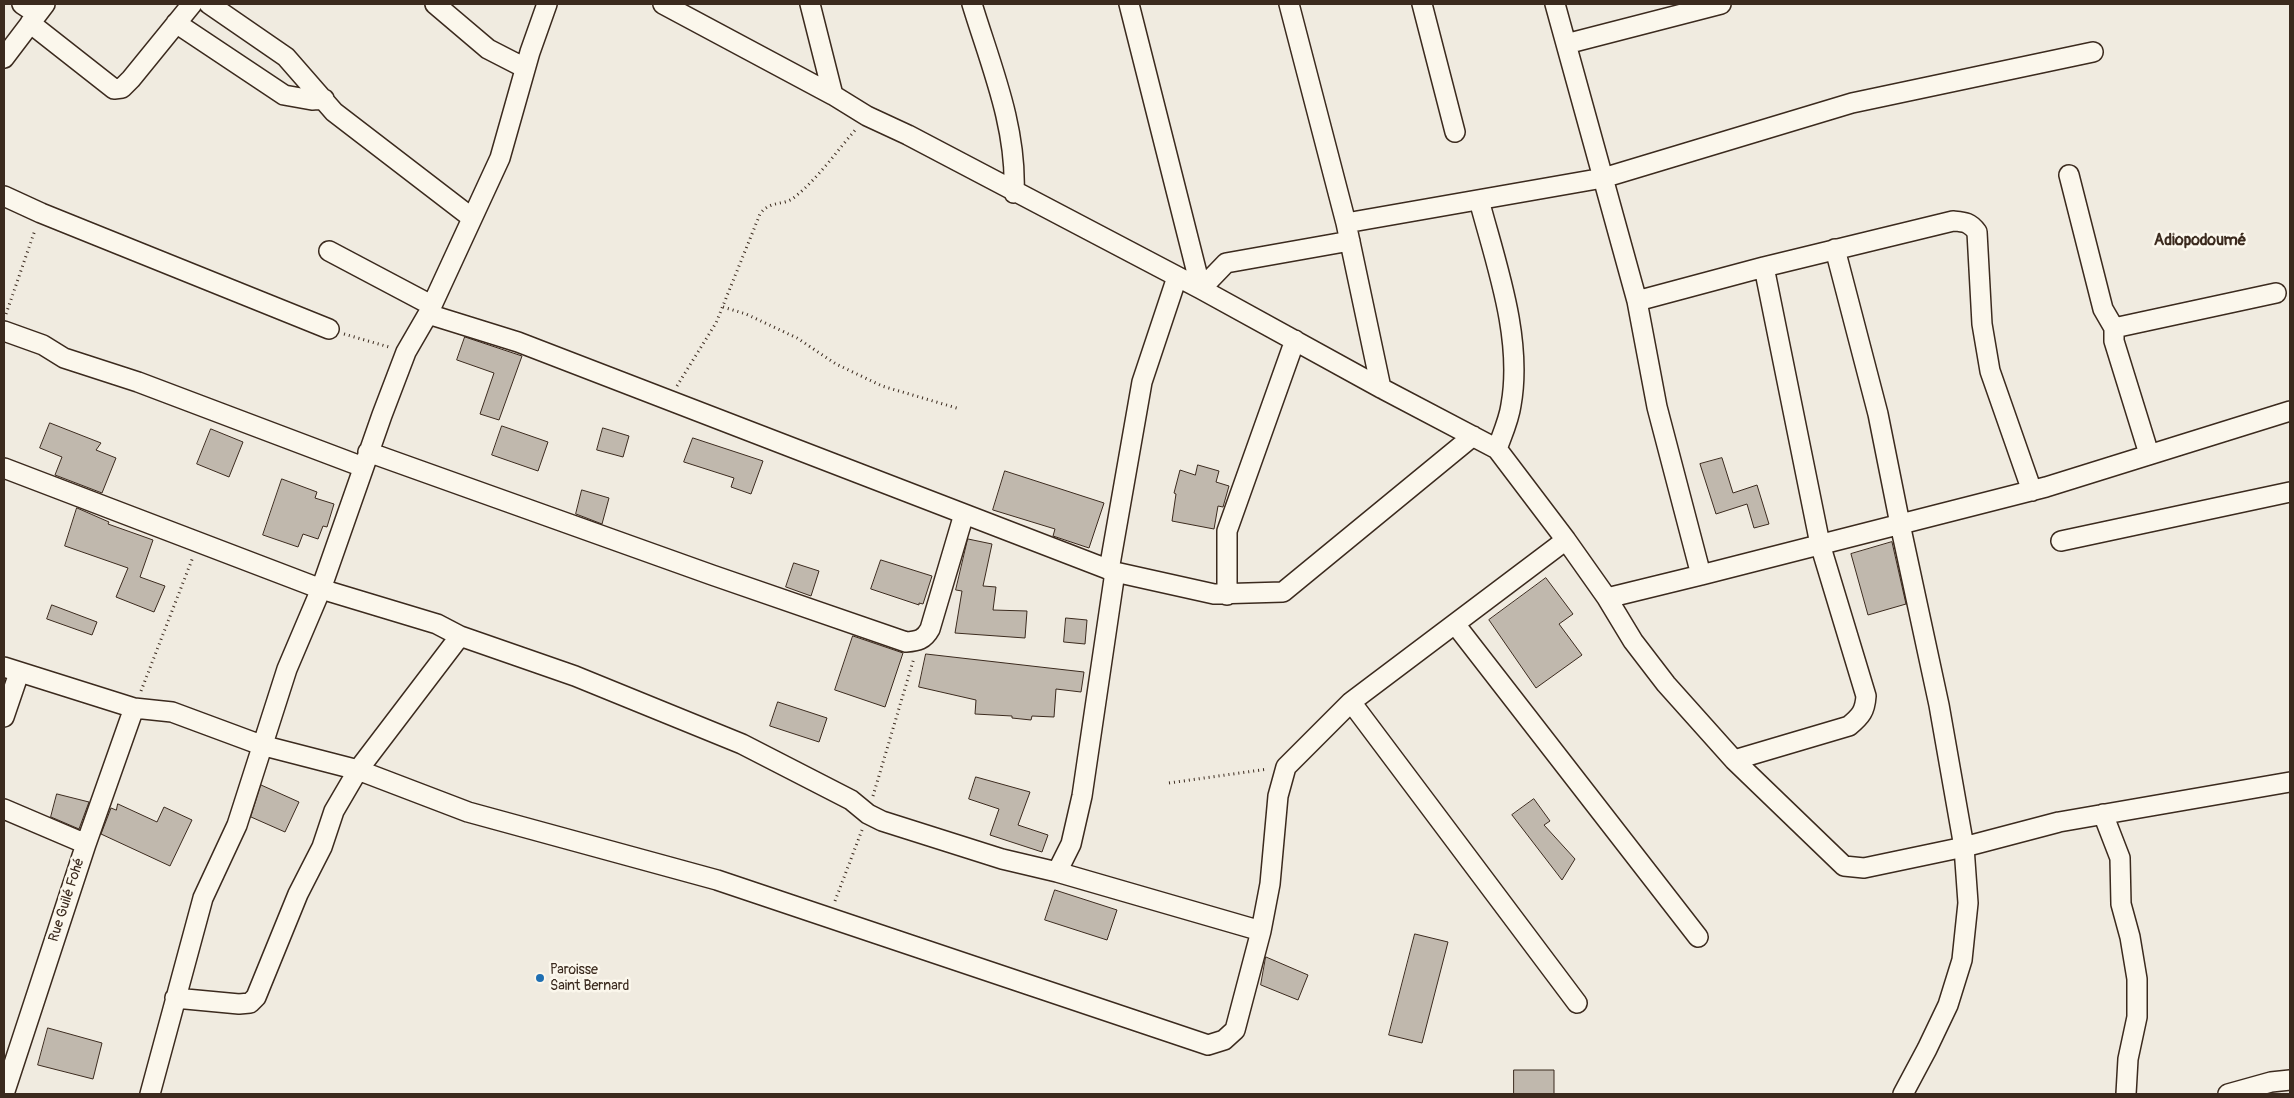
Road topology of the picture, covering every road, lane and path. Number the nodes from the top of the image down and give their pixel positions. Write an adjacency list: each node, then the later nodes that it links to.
1 (192, 4): 14 (street)
2 (209, 4): 20 (street)
3 (435, 4): 18 (street)
4 (547, 4): 18 (street)
5 (663, 4): 19 (street)
6 (810, 4): 19 (street)
7 (972, 4): 25 (street)
8 (1129, 4): 36 (street)
9 (1289, 4): 30 (street)
10 (1422, 4): 22 (street)
11 (1555, 4): 15 (street)
12 (1722, 4): 15 (street)
13 (33, 11): 14 (street); 17 (street)
14 (176, 23): 20 (street)
15 (1566, 44): 24 (street)
16 (2093, 52): 24 (street)
17 (4, 58)
18 (525, 68): 29 (street)
19 (833, 95): 21 (street)
20 (324, 99): 29 (street)
21 (867, 116): 25 (street); 39 (path)
22 (1455, 132)
23 (2069, 175): 42 (street)
24 (1603, 178): 27 (street); 38 (street)
25 (1014, 192): 35 (street)
26 (4, 196): 28 (street)
27 (1478, 200): 30 (street); 52 (street)
28 (41, 213): 41 (path); 43 (street)
29 (472, 218): 40 (street)
30 (1346, 223): 31 (street)
31 (1350, 241): 36 (street); 47 (street)
32 (1835, 249): 34 (street); 56 (street); 59 (street)
33 (329, 251): 40 (street)
34 (1764, 267): 38 (street); 63 (street)
35 (1177, 277): 36 (street); 64 (street)
36 (1201, 290): 45 (street)
37 (2276, 293): 42 (street)
38 (1637, 301): 65 (street)
39 (724, 307): 48 (path); 49 (path)
40 (430, 310): 46 (street); 48 (street)
41 (4, 319)
42 (2114, 328): 53 (street)
43 (329, 329): 46 (path)
44 (4, 331): 54 (street)
45 (1295, 340): 47 (street); 67 (street)
46 (406, 352): 54 (street)
47 (1381, 388): 51 (street)
48 (667, 401): 58 (street)
49 (960, 409)
50 (2290, 411): 53 (street)
51 (1473, 436): 52 (street); 67 (street)
52 (1497, 449): 60 (street)
53 (2149, 454): 56 (street)
54 (366, 460): 66 (street); 71 (street)
55 (4, 468): 62 (street)
56 (2032, 491): 59 (street)
57 (2290, 492): 61 (street)
58 (964, 514): 64 (street); 71 (street)
59 (1900, 524): 63 (street); 86 (street)
60 (1566, 540): 68 (street); 69 (street)
61 (2061, 541)
62 (199, 543): 66 (street); 74 (path)
63 (1820, 544): 65 (street); 77 (street)
64 (1112, 571): 67 (street); 87 (street)
65 (1701, 574): 68 (street)
66 (320, 588): 70 (street); 76 (street)
67 (1227, 594)
68 (1607, 598): 77 (street)
69 (1455, 624): 73 (street); 90 (street)
70 (460, 636): 79 (street); 83 (street)
71 (919, 640): 83 (path)
72 (11, 670): 74 (street); 75 (street)
73 (1351, 702): 78 (street); 92 (street)
74 (134, 708): 76 (street); 85 (street, Rue Guilé Fohé)
75 (4, 717)
76 (261, 745): 79 (street); 91 (street)
77 (1734, 760): 86 (street)
78 (1286, 767): 81 (path); 89 (street)
79 (358, 770): 88 (street); 91 (street)
80 (2290, 782): 84 (street)
81 (1169, 783)
82 (4, 809): 85 (street)
83 (868, 814): 87 (street); 88 (path)
84 (2103, 814): 86 (street); 97 (street)
85 (86, 844): 94 (street, Rue Guilé Fohé)
86 (1964, 847): 96 (street)
87 (1057, 872): 89 (street)
88 (829, 918): 89 (street)
89 (1261, 931)
90 (1698, 937)
91 (175, 998): 95 (street)
92 (1576, 1003)
93 (2290, 1080): 98 (street)
94 (4, 1094)
95 (150, 1094)
96 (1902, 1094)
97 (2126, 1094)
98 (2228, 1094)

